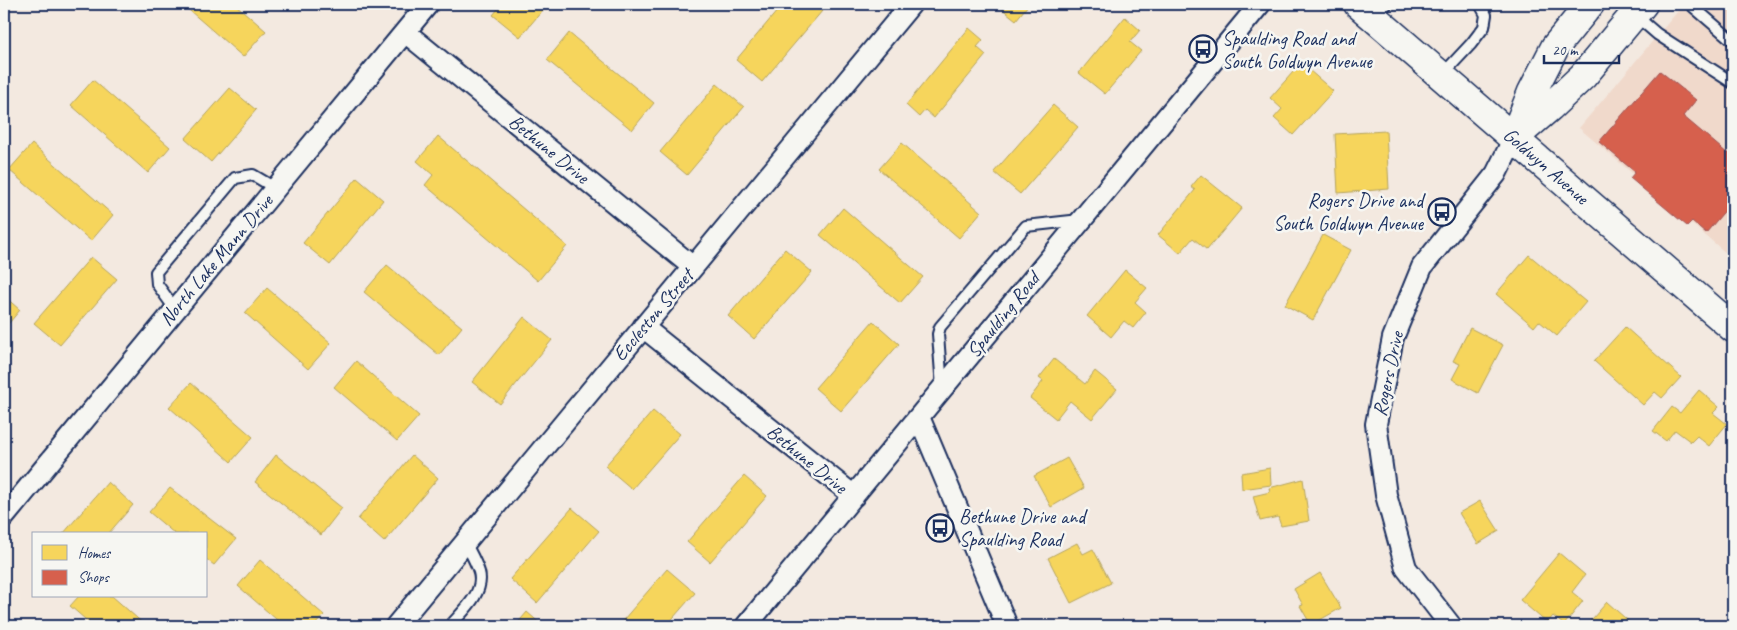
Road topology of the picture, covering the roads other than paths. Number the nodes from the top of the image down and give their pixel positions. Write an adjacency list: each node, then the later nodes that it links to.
1 (428, 4): 9 (street, North Lake Mann Drive)
2 (911, 4): 16 (street, Eccleston Street)
3 (1260, 4): 15 (street, Spaulding Road)
4 (1480, 4): 11 (lane)
5 (1590, 4): 13 (street)
6 (1690, 4): 10 (lane)
7 (1373, 8): 11 (street, Goldwyn Avenue)
8 (1639, 9): 12 (lane); 13 (street)
9 (405, 32): 14 (street, North Lake Mann Drive); 16 (street, Bethune Drive)
10 (1733, 40)
11 (1441, 75): 13 (street, Goldwyn Avenue)
12 (1733, 83)
13 (1514, 138): 19 (street, Goldwyn Avenue); 29 (street, Rogers Drive)
14 (275, 188): 17 (street, North Lake Mann Drive); 17 (lane)
15 (1081, 220): 20 (street, Spaulding Road); 20 (lane)
16 (693, 266): 18 (street, Eccleston Street)
17 (175, 309): 23 (street, North Lake Mann Drive)
18 (643, 327): 22 (street, Bethune Drive); 24 (street, Eccleston Street)
19 (1733, 328)
20 (942, 388): 21 (street, Spaulding Road)
21 (919, 417): 22 (street, Spaulding Road); 28 (street)
22 (854, 496): 27 (street, Spaulding Road)
23 (4, 517)
24 (465, 542): 25 (street, Eccleston Street); 26 (lane)
25 (396, 626)
26 (450, 626)
27 (746, 626)
28 (1007, 626)
29 (1451, 626)

